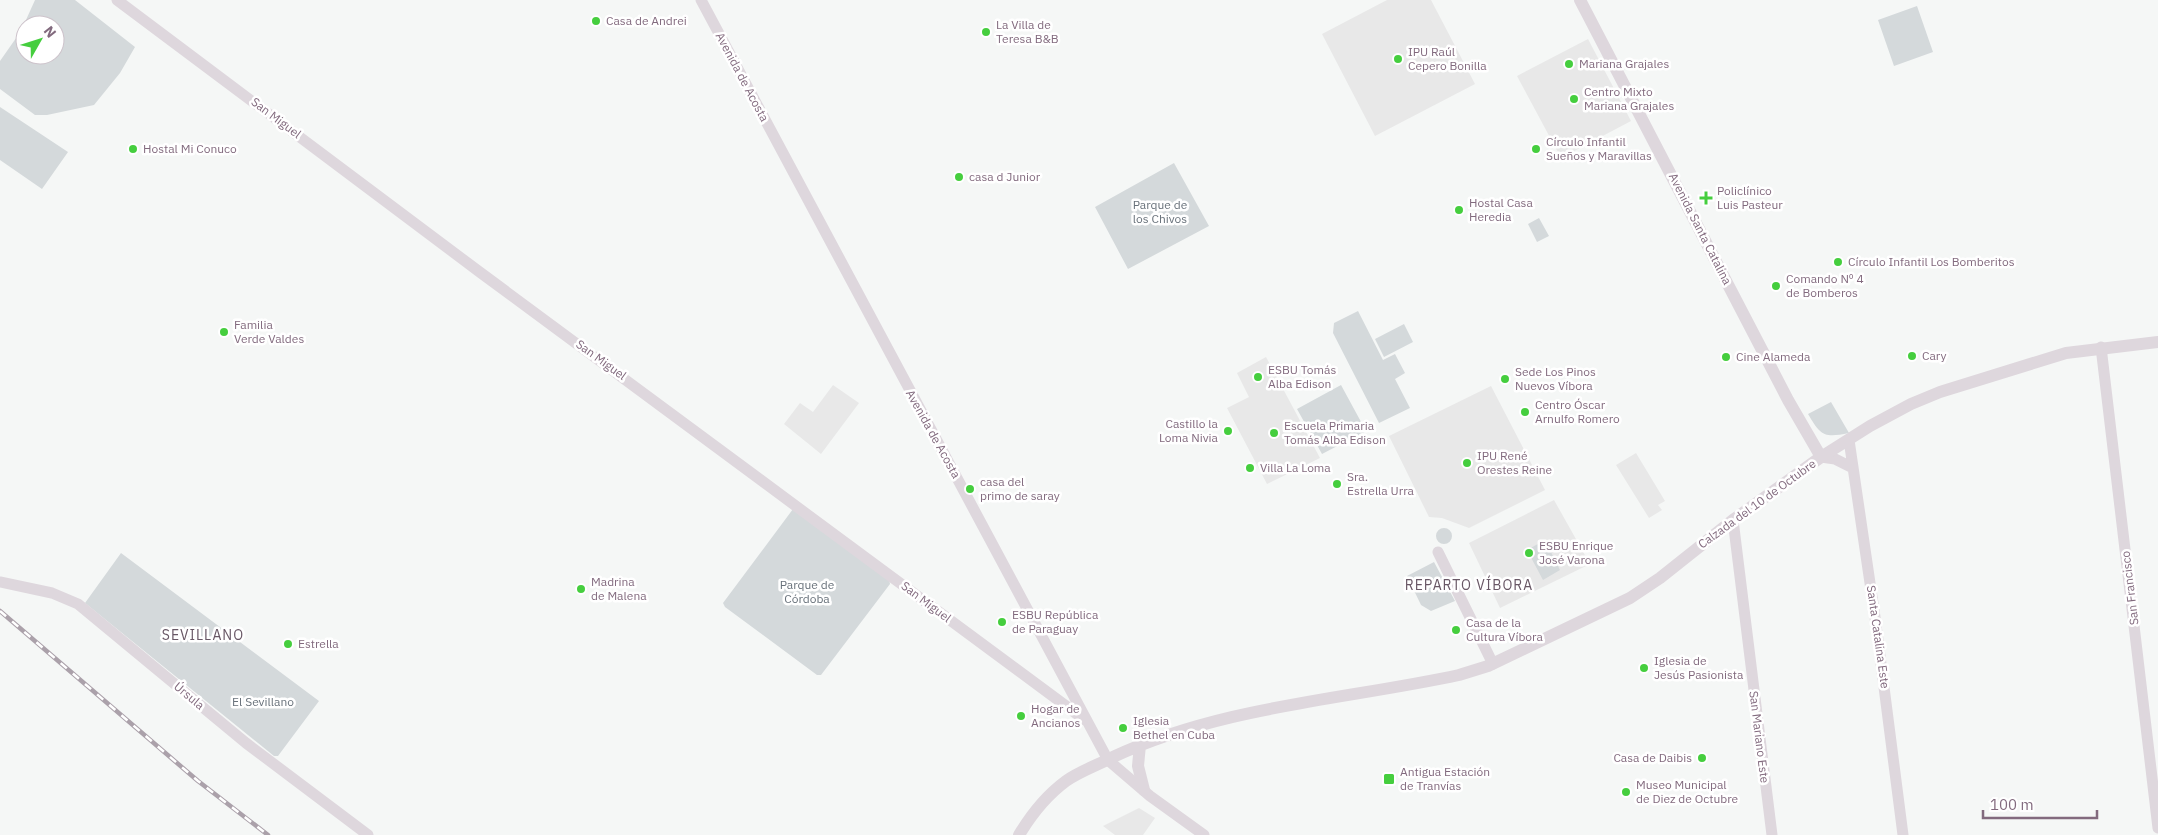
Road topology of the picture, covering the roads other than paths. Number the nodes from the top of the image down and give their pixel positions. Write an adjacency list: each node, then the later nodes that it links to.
1 (117, 0): 14 (street, San Miguel)
2 (701, 0): 14 (street, Avenida de Acosta)
3 (1580, 0): 6 (main road, Avenida Santa Catalina)
4 (2158, 342): 5 (main road, Calzada del 10 de Octubre)
5 (2101, 347): 7 (main road, Calzada del 10 de Octubre); 18 (street, San Francisco)
6 (1805, 429): 7 (main road); 8 (main road, Avenida Santa Catalina)
7 (1844, 443): 8 (main road, Calzada del 10 de Octubre); 9 (street, Santa Catalina Este)
8 (1821, 457): 9 (street); 10 (main road, Calzada del 10 de Octubre)
9 (1853, 468): 23 (street, Santa Catalina Este)
10 (1733, 520): 13 (main road, Calzada del 10 de Octubre); 22 (street, San Mariano Este)
11 (1438, 552): 13 (street)
12 (0, 582): 19 (street, Úrsula)
13 (1493, 664): 15 (main road, Calzada del 10 de Octubre)
14 (1085, 720): 16 (street, Avenida de Acosta)
15 (1140, 745): 16 (main road); 17 (main road)
16 (1108, 760): 17 (street, Avenida de Acosta); 20 (main road)
17 (1144, 790): 21 (street, Avenida de Acosta)
18 (2158, 828)
19 (368, 835)
20 (1018, 835)
21 (1204, 835)
22 (1772, 835)
23 (1903, 835)

